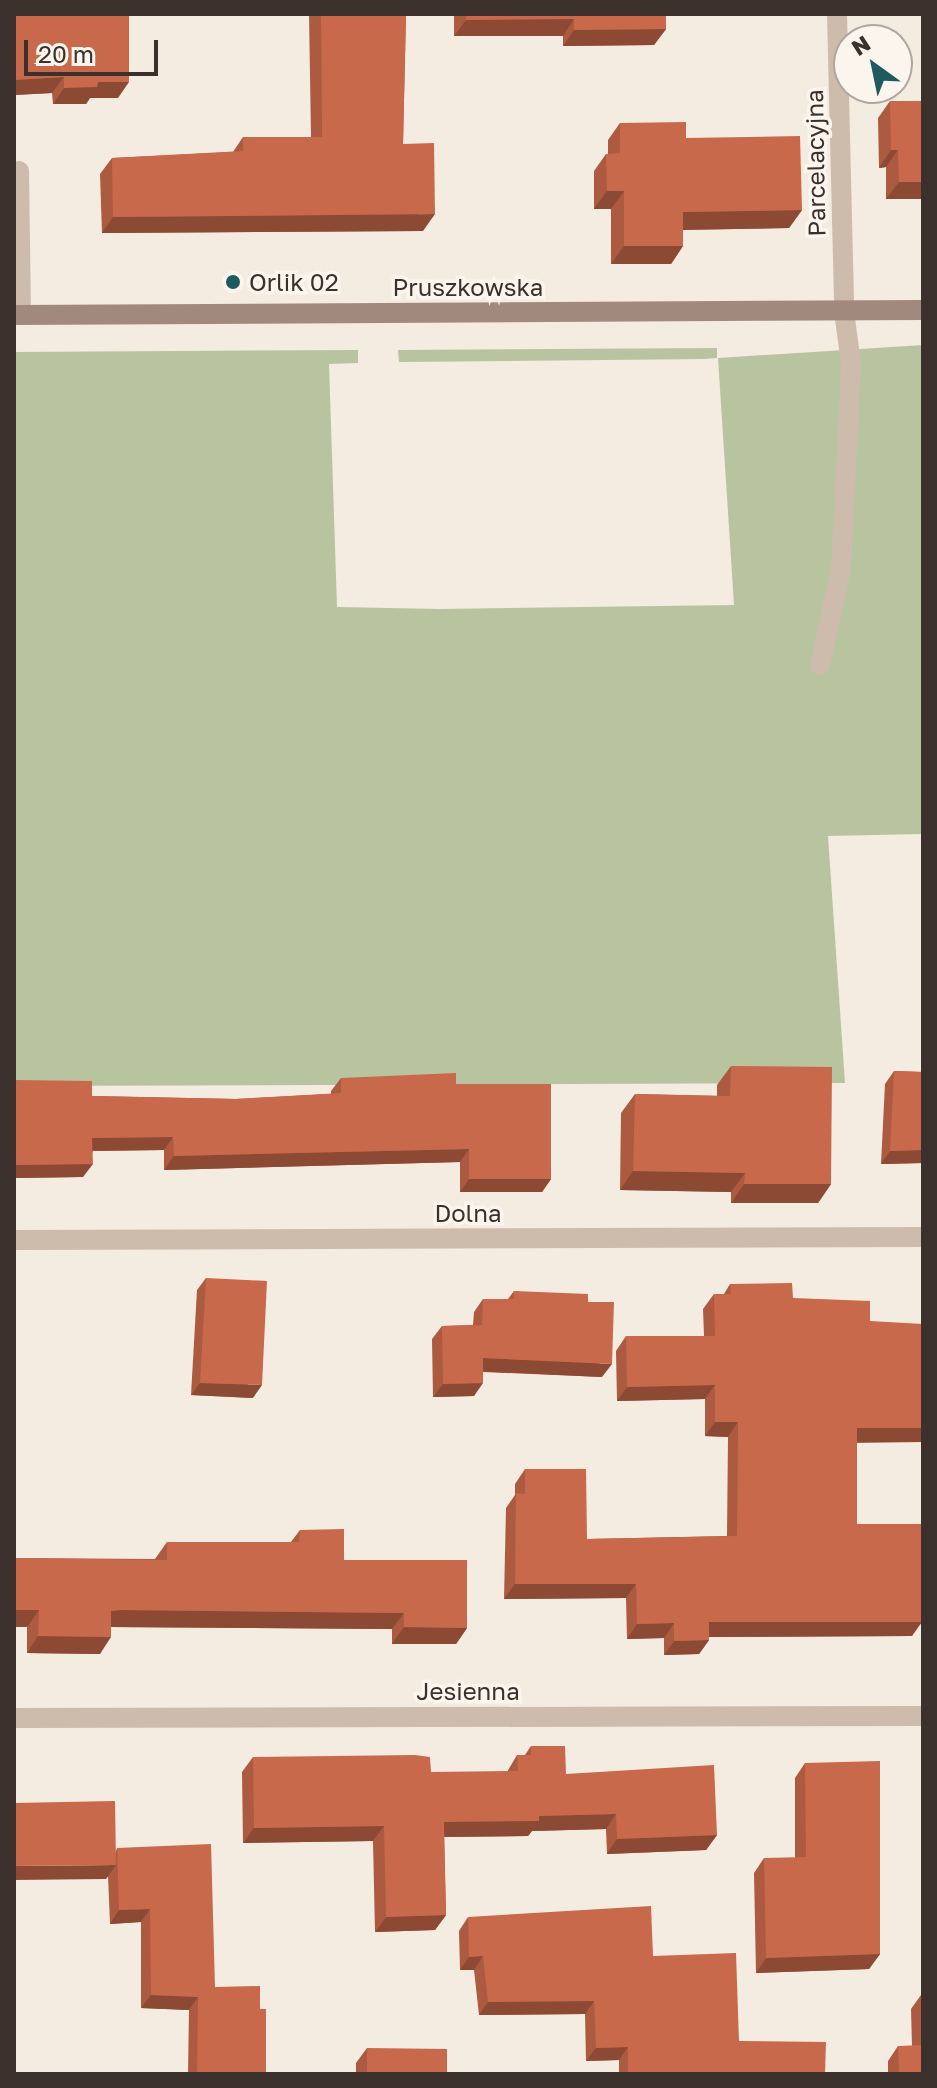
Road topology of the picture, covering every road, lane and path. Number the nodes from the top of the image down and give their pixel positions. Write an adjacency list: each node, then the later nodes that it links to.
1 (837, 14): 4 (street, Parcelacyjna)
2 (19, 171): 5 (street)
3 (923, 310): 4 (street, Pruszkowska)
4 (844, 311): 5 (street, Pruszkowska); 6 (street, Parcelacyjna)
5 (17, 315)
6 (820, 665)
7 (923, 1237): 8 (street, Dolna)
8 (14, 1240)
9 (923, 1716): 10 (street, Jesienna)
10 (14, 1718)

